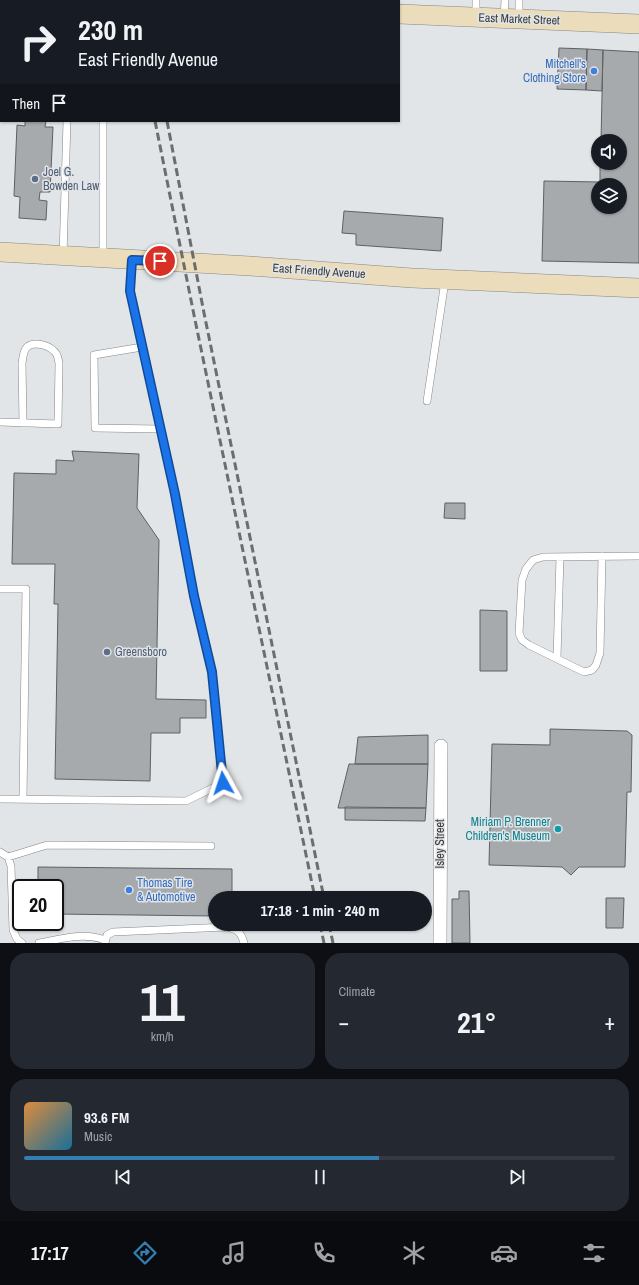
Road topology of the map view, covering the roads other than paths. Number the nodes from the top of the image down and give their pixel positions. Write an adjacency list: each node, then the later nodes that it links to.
1 (519, 0): 3 (lane)
2 (476, 9): 3 (main road, East Market Street); 4 (main road, East Market Street)
3 (509, 13): 5 (main road, East Market Street)
4 (400, 14)
5 (639, 24)
6 (67, 122): 9 (lane)
7 (103, 122): 10 (lane)
8 (0, 252): 9 (main road, East Friendly Avenue)
9 (63, 256): 10 (main road, East Friendly Avenue)
10 (103, 258): 11 (main road, East Friendly Avenue)
11 (132, 260): 12 (main road, East Friendly Avenue); 14 (lane)
12 (445, 279): 13 (main road, East Friendly Avenue); 15 (lane)
13 (639, 288)
14 (142, 347): 18 (lane); 18 (lane)
15 (427, 401)
16 (0, 422): 17 (lane)
17 (23, 423): 17 (lane)
18 (160, 429): 26 (lane)
19 (602, 556): 20 (lane); 21 (lane); 23 (lane)
20 (639, 556)
21 (560, 557): 23 (lane); 23 (lane)
22 (0, 588): 26 (lane)
23 (557, 658)
24 (441, 746): 34 (street, Isley Street)
25 (0, 799): 26 (lane)
26 (23, 799)
27 (211, 846): 29 (lane)
28 (0, 852): 29 (lane)
29 (8, 857): 31 (lane)
30 (105, 941): 32 (lane); 33 (lane)
31 (22, 943)
32 (39, 943)
33 (244, 943)
34 (440, 943)

